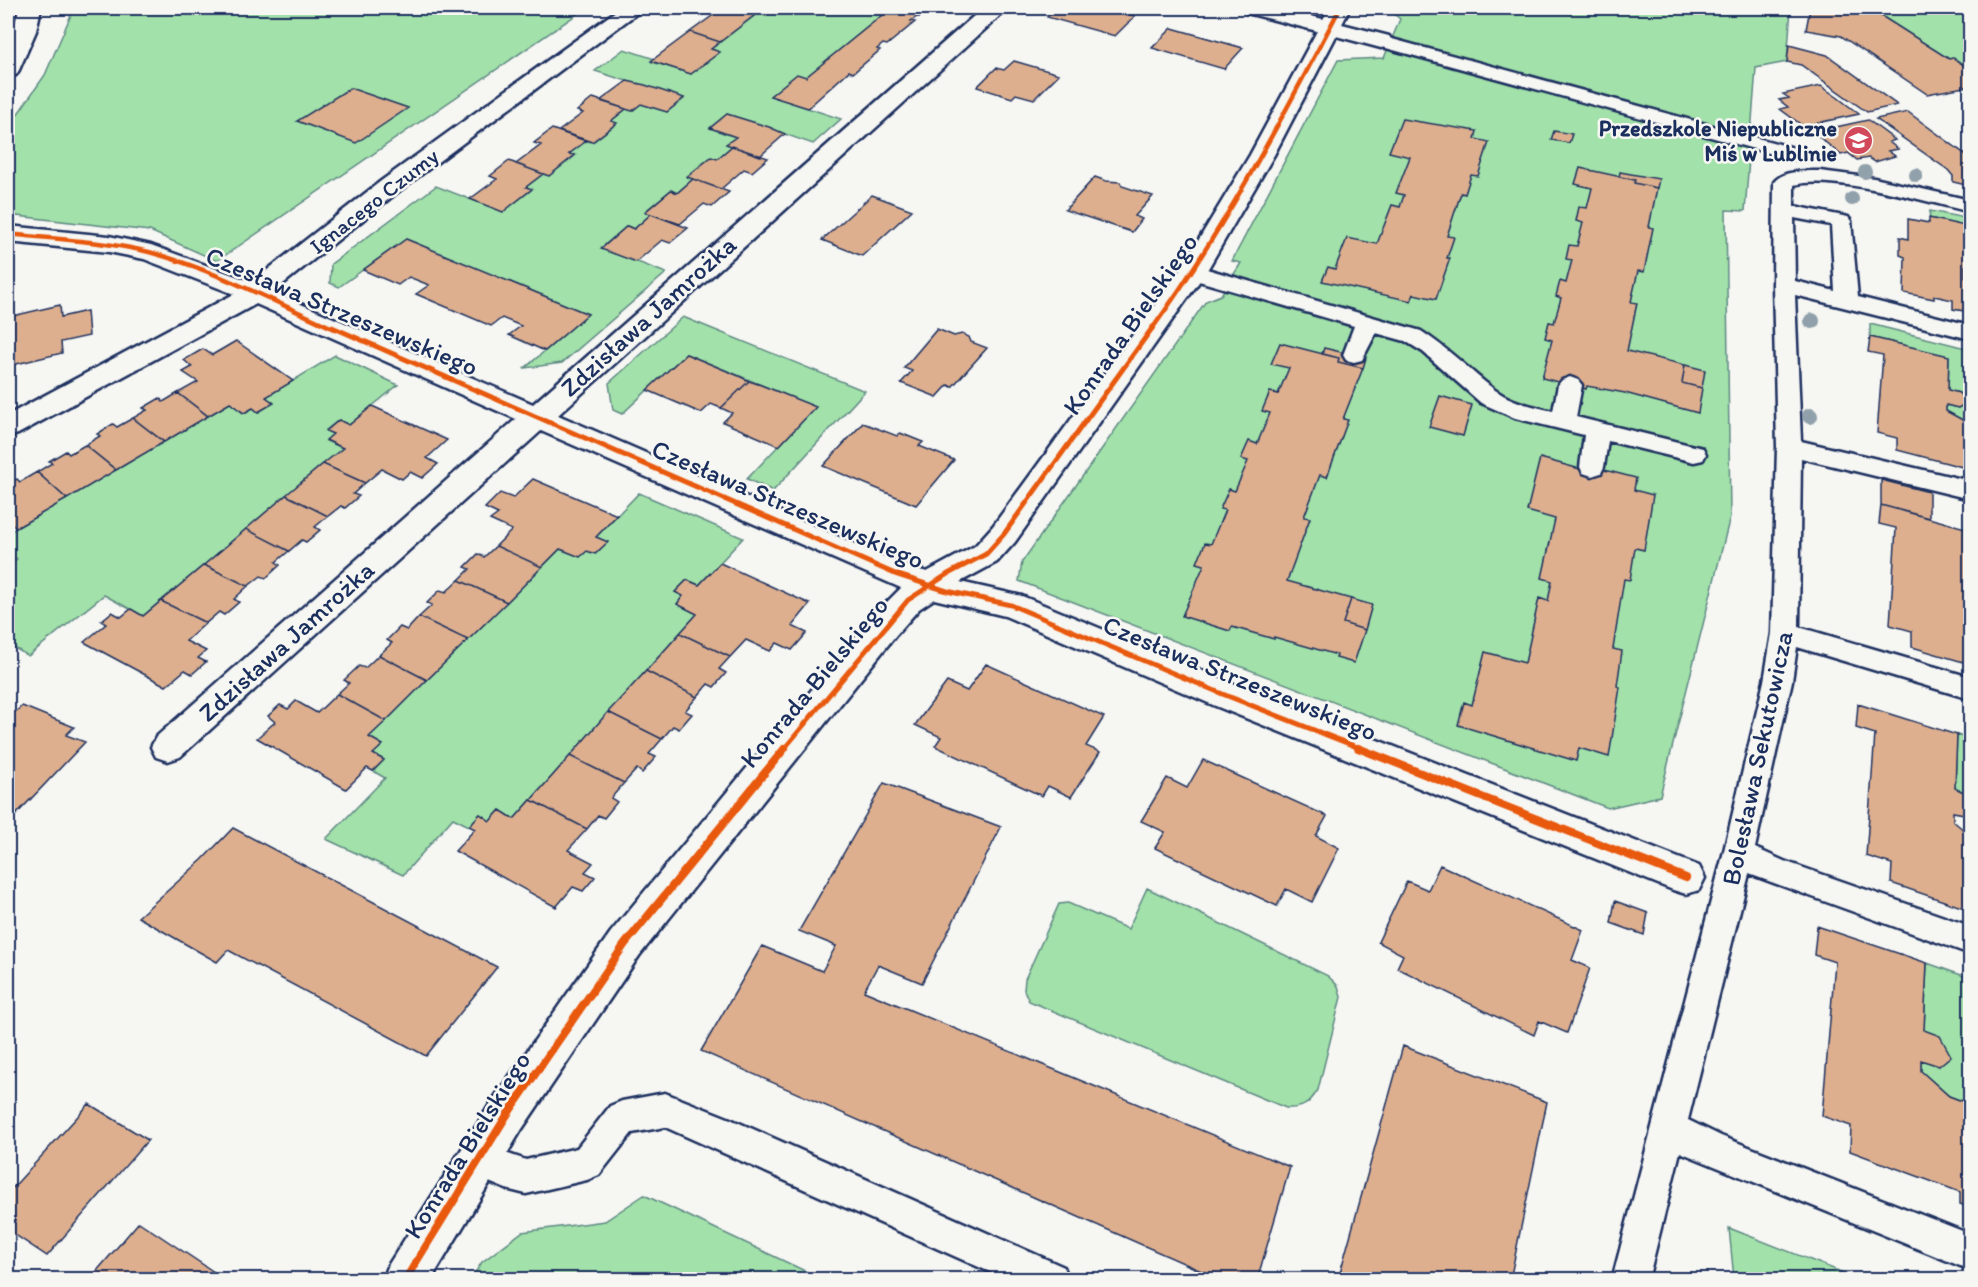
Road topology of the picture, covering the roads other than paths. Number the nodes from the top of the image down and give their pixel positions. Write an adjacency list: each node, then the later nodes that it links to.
1 (30, 8): 7 (street)
2 (633, 8): 15 (street, Ignacego Czumy)
3 (995, 8): 21 (street, Zdzisława Jamrożka)
4 (1256, 8): 5 (street)
5 (1334, 17): 6 (street); 13 (street, Konrada Bielskiego)
6 (1381, 41): 9 (lane)
7 (8, 70)
8 (1779, 132): 9 (lane)
9 (1798, 155): 10 (lane, Bolesława Sekutowicza)
10 (1790, 191): 11 (lane); 14 (lane, Bolesława Sekutowicza); 16 (lane)
11 (1971, 206)
12 (8, 234): 15 (street, Czesława Strzeszewskiego)
13 (1193, 272): 17 (lane); 29 (street, Konrada Bielskiego)
14 (1784, 285): 16 (lane); 25 (lane, Bolesława Sekutowicza)
15 (255, 293): 21 (street, Czesława Strzeszewskiego); 23 (street, Ignacego Czumy)
16 (1847, 301): 18 (lane)
17 (1366, 321): 19 (lane); 22 (lane)
18 (1971, 332)
19 (1354, 355)
20 (1570, 385): 22 (lane)
21 (537, 416): 29 (street, Czesława Strzeszewskiego); 32 (street, Zdzisława Jamrożka)
22 (1563, 422): 24 (lane)
23 (8, 427)
24 (1597, 430): 26 (lane); 27 (lane)
25 (1789, 447): 28 (lane); 30 (lane, Bolesława Sekutowicza)
26 (1694, 454)
27 (1592, 467)
28 (1971, 490)
29 (929, 585): 34 (street, Czesława Strzeszewskiego); 37 (street, Konrada Bielskiego)
30 (1785, 633): 31 (lane); 33 (lane, Bolesława Sekutowicza)
31 (1971, 688)
32 (168, 747)
33 (1738, 855): 35 (lane); 36 (lane, Bolesława Sekutowicza)
34 (1686, 878)
35 (1971, 940)
36 (1668, 1128): 38 (lane); 41 (lane, Bolesława Sekutowicza)
37 (479, 1161): 39 (street, Konrada Bielskiego); 40 (lane)
38 (1971, 1252)
39 (405, 1280)
40 (1051, 1280)
41 (1630, 1280)

